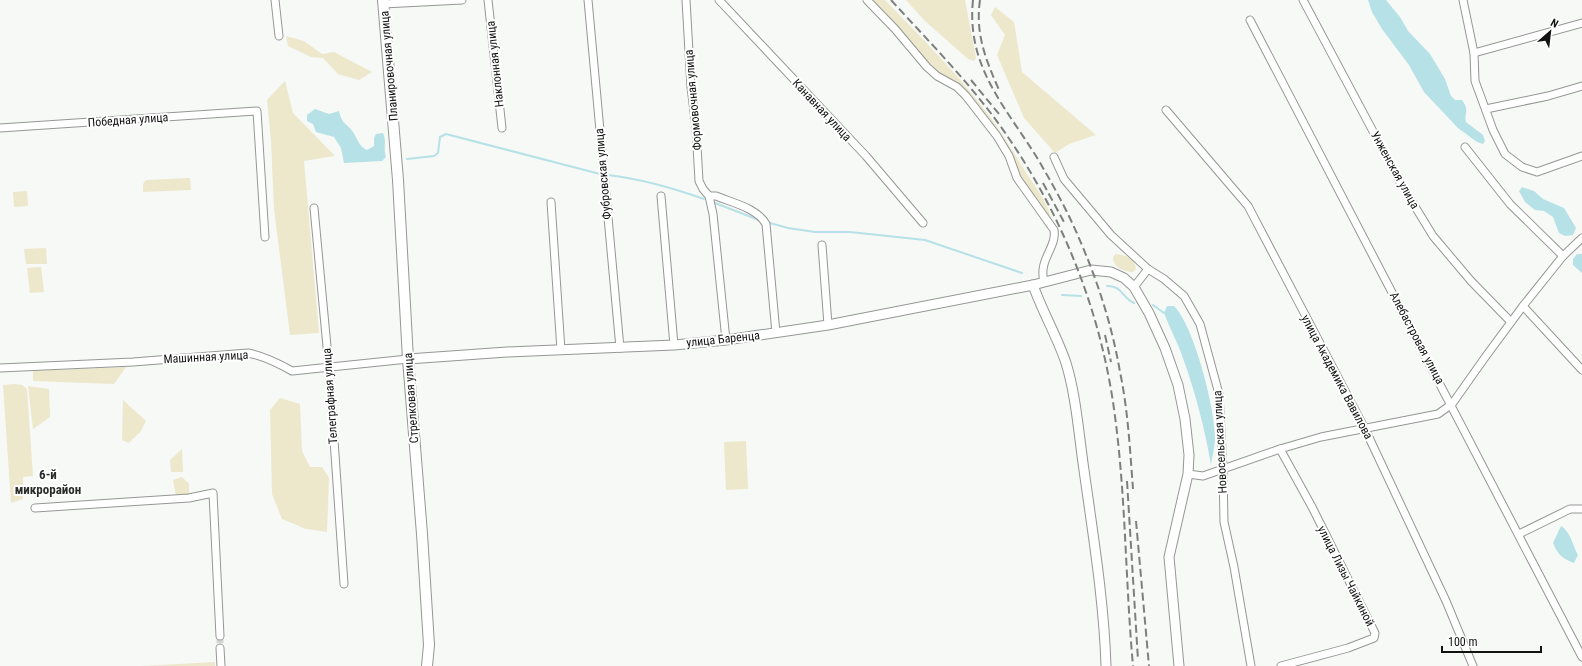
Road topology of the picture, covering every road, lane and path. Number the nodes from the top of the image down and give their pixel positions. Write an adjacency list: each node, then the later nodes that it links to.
1 (275, 0): 13 (street)
2 (462, 0): 10 (street)
3 (488, 0): 19 (street, Наклонная улица)
4 (588, 0): 43 (street, Фубровская улица)
5 (686, 0): 25 (street, Формовочная улица)
6 (719, 0): 28 (street, Канавная улица)
7 (867, 0): 34 (street)
8 (1303, 0): 38 (street, Унженская улица)
9 (1463, 0): 14 (street)
10 (383, 2): 20 (main road, Планировочная улица)
11 (1250, 20): 49 (street, Алебастровая улица)
12 (1582, 23): 14 (street)
13 (279, 36)
14 (1474, 53): 16 (street)
15 (1582, 86): 16 (street)
16 (1486, 109): 22 (street)
17 (1166, 110): 50 (street, улица Академика Вавилова)
18 (0, 128): 29 (street, Победная улица)
19 (502, 128)
20 (395, 132): 45 (main road, Стрелковая улица)
21 (1465, 148): 32 (street)
22 (1582, 156)
23 (1054, 157): 33 (street, Новосельская улица)
24 (661, 196): 42 (street)
25 (709, 196): 40 (street); 41 (street, Формовочная улица)
26 (551, 202): 44 (street)
27 (314, 208): 47 (street, Телеграфная улица)
28 (923, 223)
29 (265, 237)
30 (1582, 238): 32 (street)
31 (822, 245): 39 (street)
32 (1563, 256): 37 (street)
33 (1148, 269): 36 (street); 52 (street, Новосельская улица)
34 (1044, 282): 35 (street, улица Баренца); 36 (street, улица Баренца)
35 (1033, 285): 39 (street, улица Баренца); 63 (street)
36 (1134, 287): 53 (street)
37 (1523, 306): 38 (street); 48 (street)
38 (1511, 322): 49 (street)
39 (828, 325): 40 (street, улица Баренца)
40 (776, 333): 41 (street, улица Баренца)
41 (726, 340): 42 (street, улица Баренца)
42 (674, 345): 43 (street, улица Баренца)
43 (620, 348): 44 (street, улица Баренца)
44 (561, 350): 45 (street, улица Баренца)
45 (408, 359): 47 (street, Машинная улица); 61 (main road, Стрелковая улица)
46 (0, 368): 47 (street, Машинная улица)
47 (329, 368): 57 (street, Телеграфная улица)
48 (1582, 370)
49 (1452, 404): 50 (street); 56 (street, Алебастровая улица)
50 (1365, 429): 51 (street); 67 (street, улица Академика Вавилова)
51 (1280, 449): 52 (street); 66 (street, улица Лизы Чайкиной)
52 (1223, 470): 53 (street); 65 (street, Новосельская улица)
53 (1188, 474): 64 (street)
54 (35, 508): 58 (street)
55 (1582, 509): 56 (street)
56 (1519, 534): 60 (street, Алебастровая улица)
57 (344, 584)
58 (220, 636)
59 (220, 648): 62 (street)
60 (1582, 657)
61 (427, 665)
62 (221, 666)
63 (1106, 666)
64 (1179, 666)
65 (1251, 666)
66 (1281, 666)
67 (1473, 666)

